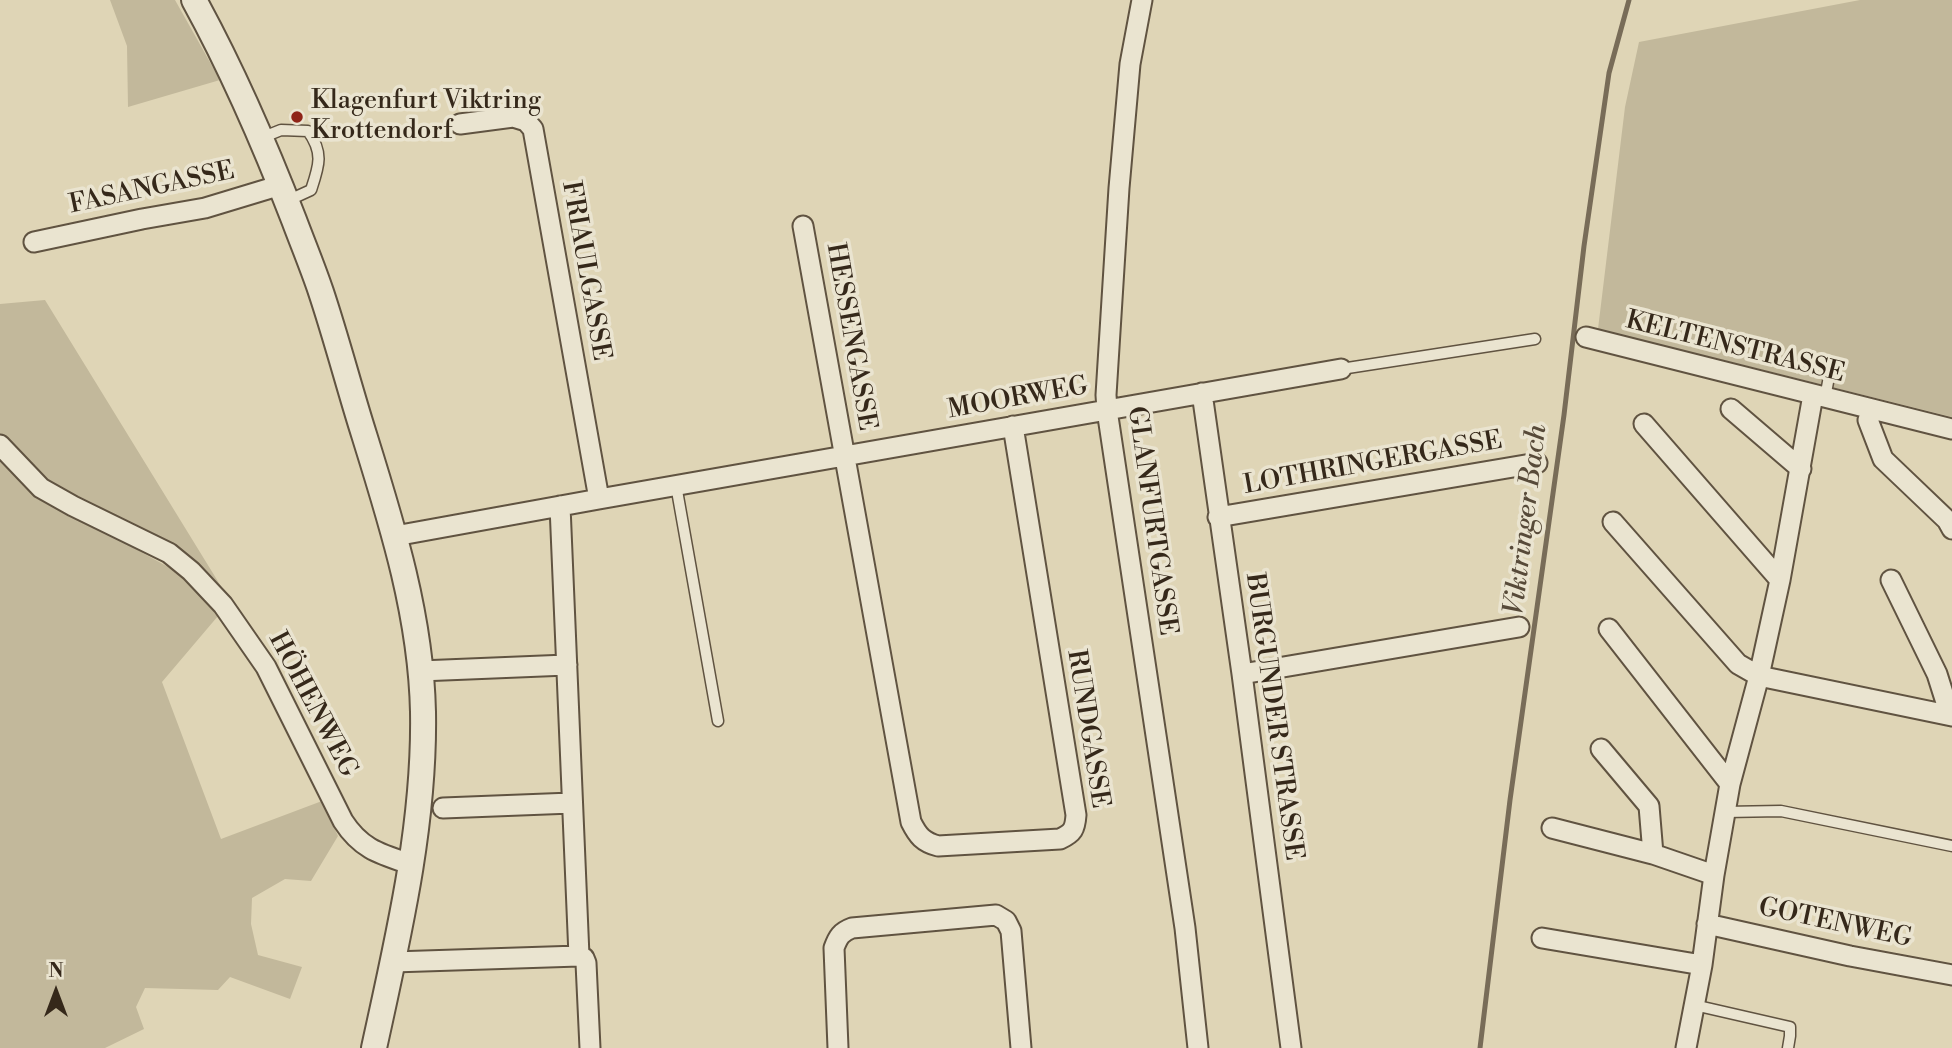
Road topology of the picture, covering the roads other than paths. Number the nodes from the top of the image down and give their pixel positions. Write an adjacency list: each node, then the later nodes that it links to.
1 (194, 0): 4 (street)
2 (1142, 0): 14 (street, GLANFURTGASSE)
3 (460, 124): 25 (street, FRIAULGASSE)
4 (261, 138): 5 (street); 5 (lane)
5 (284, 193): 7 (street, FASANGASSE); 30 (street)
6 (803, 226): 21 (street, HESSENGASSE)
7 (34, 242)
8 (1586, 337): 13 (street, KELTENSTRASSE)
9 (1535, 340): 11 (lane, MOORWEG)
10 (1831, 366): 13 (lane)
11 (1341, 369): 12 (street, MOORWEG)
12 (1202, 393): 14 (street, MOORWEG); 27 (street, BURGUNDER STRASSE)
13 (1819, 396): 16 (street, KELTENSTRASSE); 23 (street)
14 (1107, 410): 18 (street, MOORWEG); 62 (street, GLANFURTGASSE)
15 (1731, 410): 23 (street)
16 (1872, 410): 19 (street, KELTENSTRASSE); 29 (street, KELTENSTRASSE)
17 (1644, 424): 31 (street)
18 (1013, 426): 21 (street, MOORWEG); 21 (street, RUNDGASSE)
19 (1952, 429)
20 (0, 445): 49 (street, HÖHENWEG)
21 (845, 457): 24 (street, MOORWEG)
22 (1537, 463): 27 (street, LOTHRINGERGASSE)
23 (1801, 469): 31 (street)
24 (676, 485): 25 (street, MOORWEG); 40 (lane)
25 (598, 499): 26 (street, MOORWEG)
26 (560, 506): 30 (street, MOORWEG); 35 (street)
27 (1218, 517): 37 (street, BURGUNDER STRASSE)
28 (1613, 522): 38 (street)
29 (1952, 529)
30 (395, 536): 36 (street)
31 (1780, 580): 38 (street)
32 (1891, 580): 39 (street)
33 (1518, 627): 37 (street)
34 (1609, 629): 42 (street)
35 (567, 665): 36 (street); 43 (street)
36 (420, 671): 49 (street)
37 (1242, 674): 63 (street, BURGUNDER STRASSE)
38 (1759, 676): 39 (street); 42 (street)
39 (1951, 716)
40 (718, 721)
41 (1601, 749): 48 (street)
42 (1730, 784): 45 (street)
43 (572, 803): 44 (street); 53 (street)
44 (443, 808)
45 (1725, 812): 47 (lane); 50 (street)
46 (1552, 828): 48 (street)
47 (1952, 846)
48 (1653, 854): 50 (street)
49 (410, 864): 54 (street)
50 (1714, 875): 51 (street)
51 (1707, 924): 55 (street); 56 (street, GOTENWEG)
52 (1542, 938): 55 (street)
53 (579, 956): 54 (street); 59 (street)
54 (393, 962): 58 (street)
55 (1702, 965): 57 (street)
56 (1952, 975)
57 (1694, 1005): 64 (street); 65 (lane)
58 (374, 1048)
59 (590, 1048)
60 (838, 1048): 61 (street)
61 (1021, 1048)
62 (1198, 1048)
63 (1291, 1048)
64 (1686, 1048)
65 (1788, 1048)

